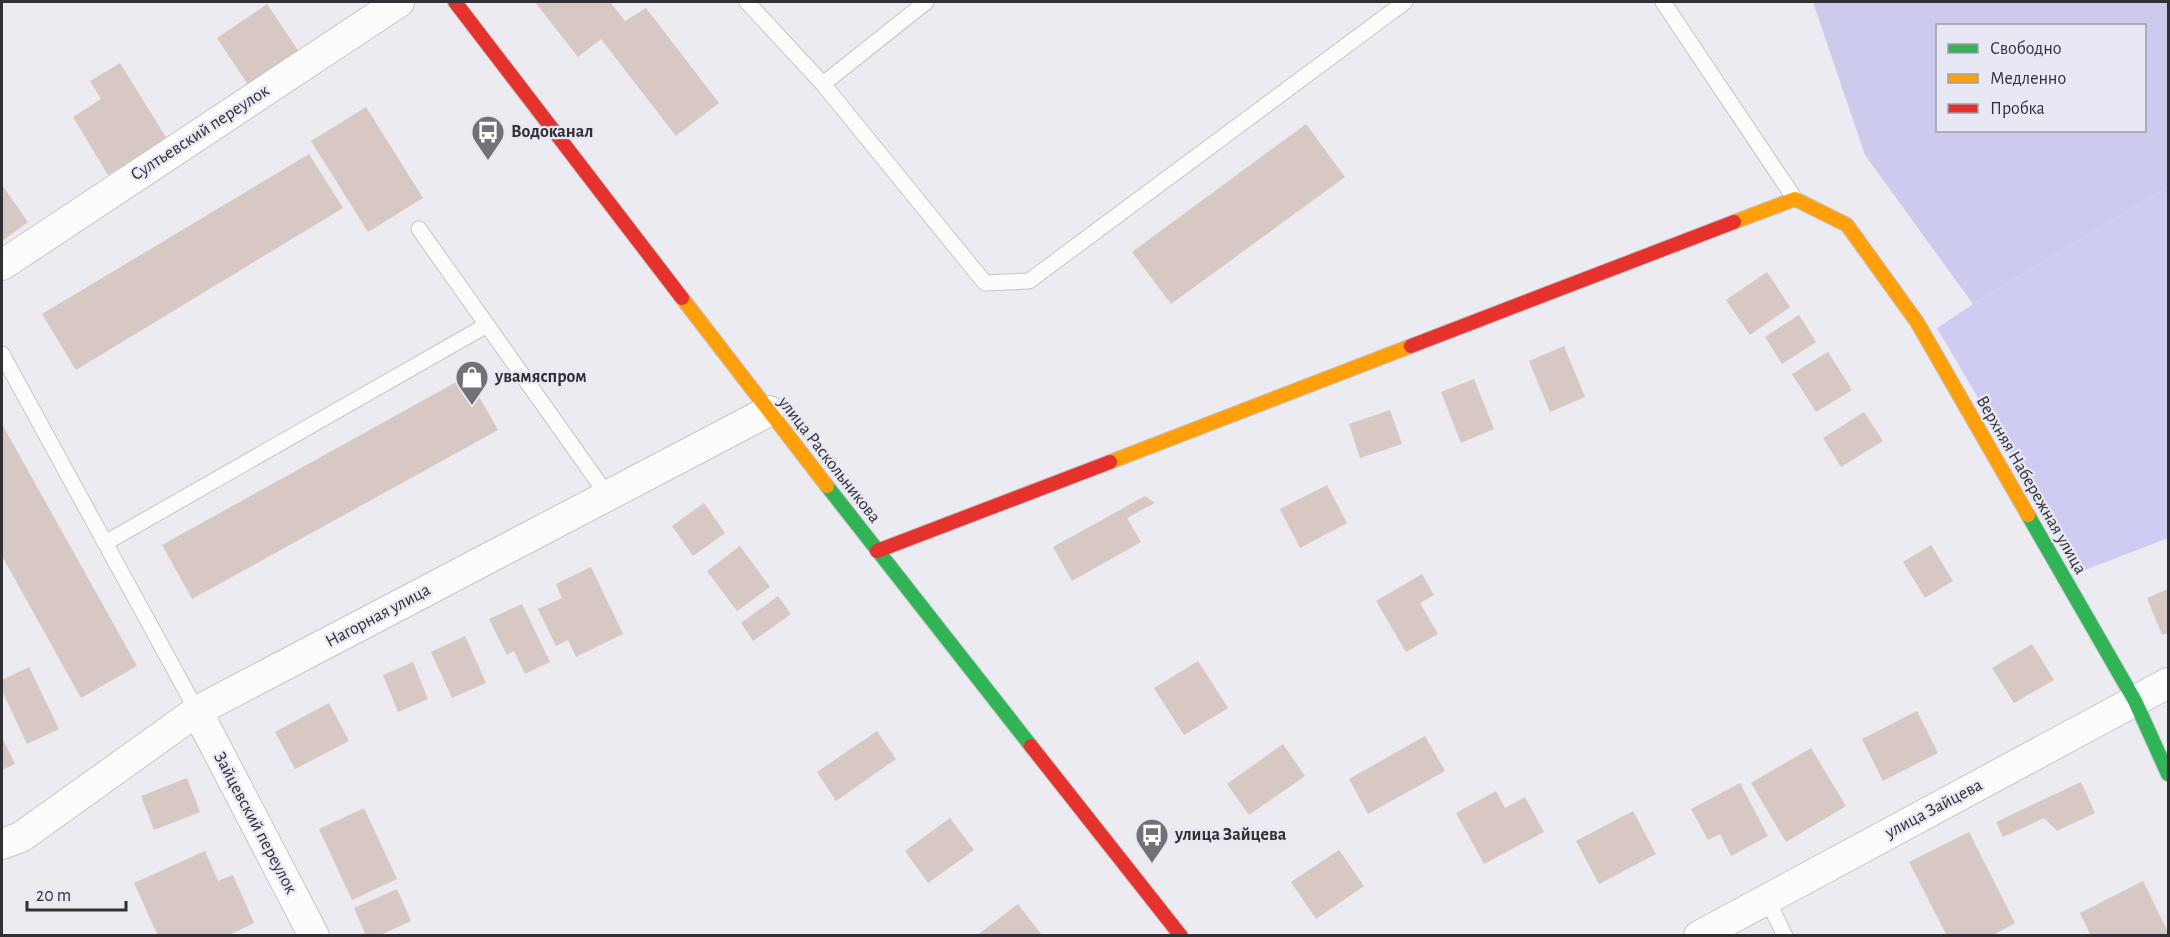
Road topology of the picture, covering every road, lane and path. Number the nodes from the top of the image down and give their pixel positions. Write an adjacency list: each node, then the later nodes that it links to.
1 (399, 2): 10 (street, Султьевский переулок)
2 (454, 2): 13 (street, улица Раскольникова)
3 (747, 2): 7 (lane)
4 (926, 2): 7 (lane)
5 (1405, 2): 7 (lane)
6 (1663, 2): 8 (lane)
7 (824, 84)
8 (1795, 200): 16 (street); 18 (street, Верхняя Набережная улица)
9 (419, 229): 11 (lane)
10 (2, 265)
11 (487, 325): 14 (lane); 15 (lane)
12 (2, 354): 15 (lane)
13 (769, 411): 14 (street, Нагорная улица); 16 (street, улица Раскольникова)
14 (608, 496): 19 (street, Нагорная улица)
15 (105, 543): 19 (lane)
16 (877, 551): 24 (street, улица Раскольникова)
17 (2169, 683): 18 (street, улица Зайцева)
18 (2135, 701): 20 (street, Верхняя Набережная улица); 22 (street, улица Зайцева)
19 (197, 711): 21 (street, Нагорная улица); 23 (street, Зайцевский переулок)
20 (2169, 774)
21 (2, 844)
22 (1767, 899): 25 (street, улица Зайцева); 26 (lane)
23 (314, 936)
24 (1180, 936)
25 (1699, 936)
26 (1785, 936)

